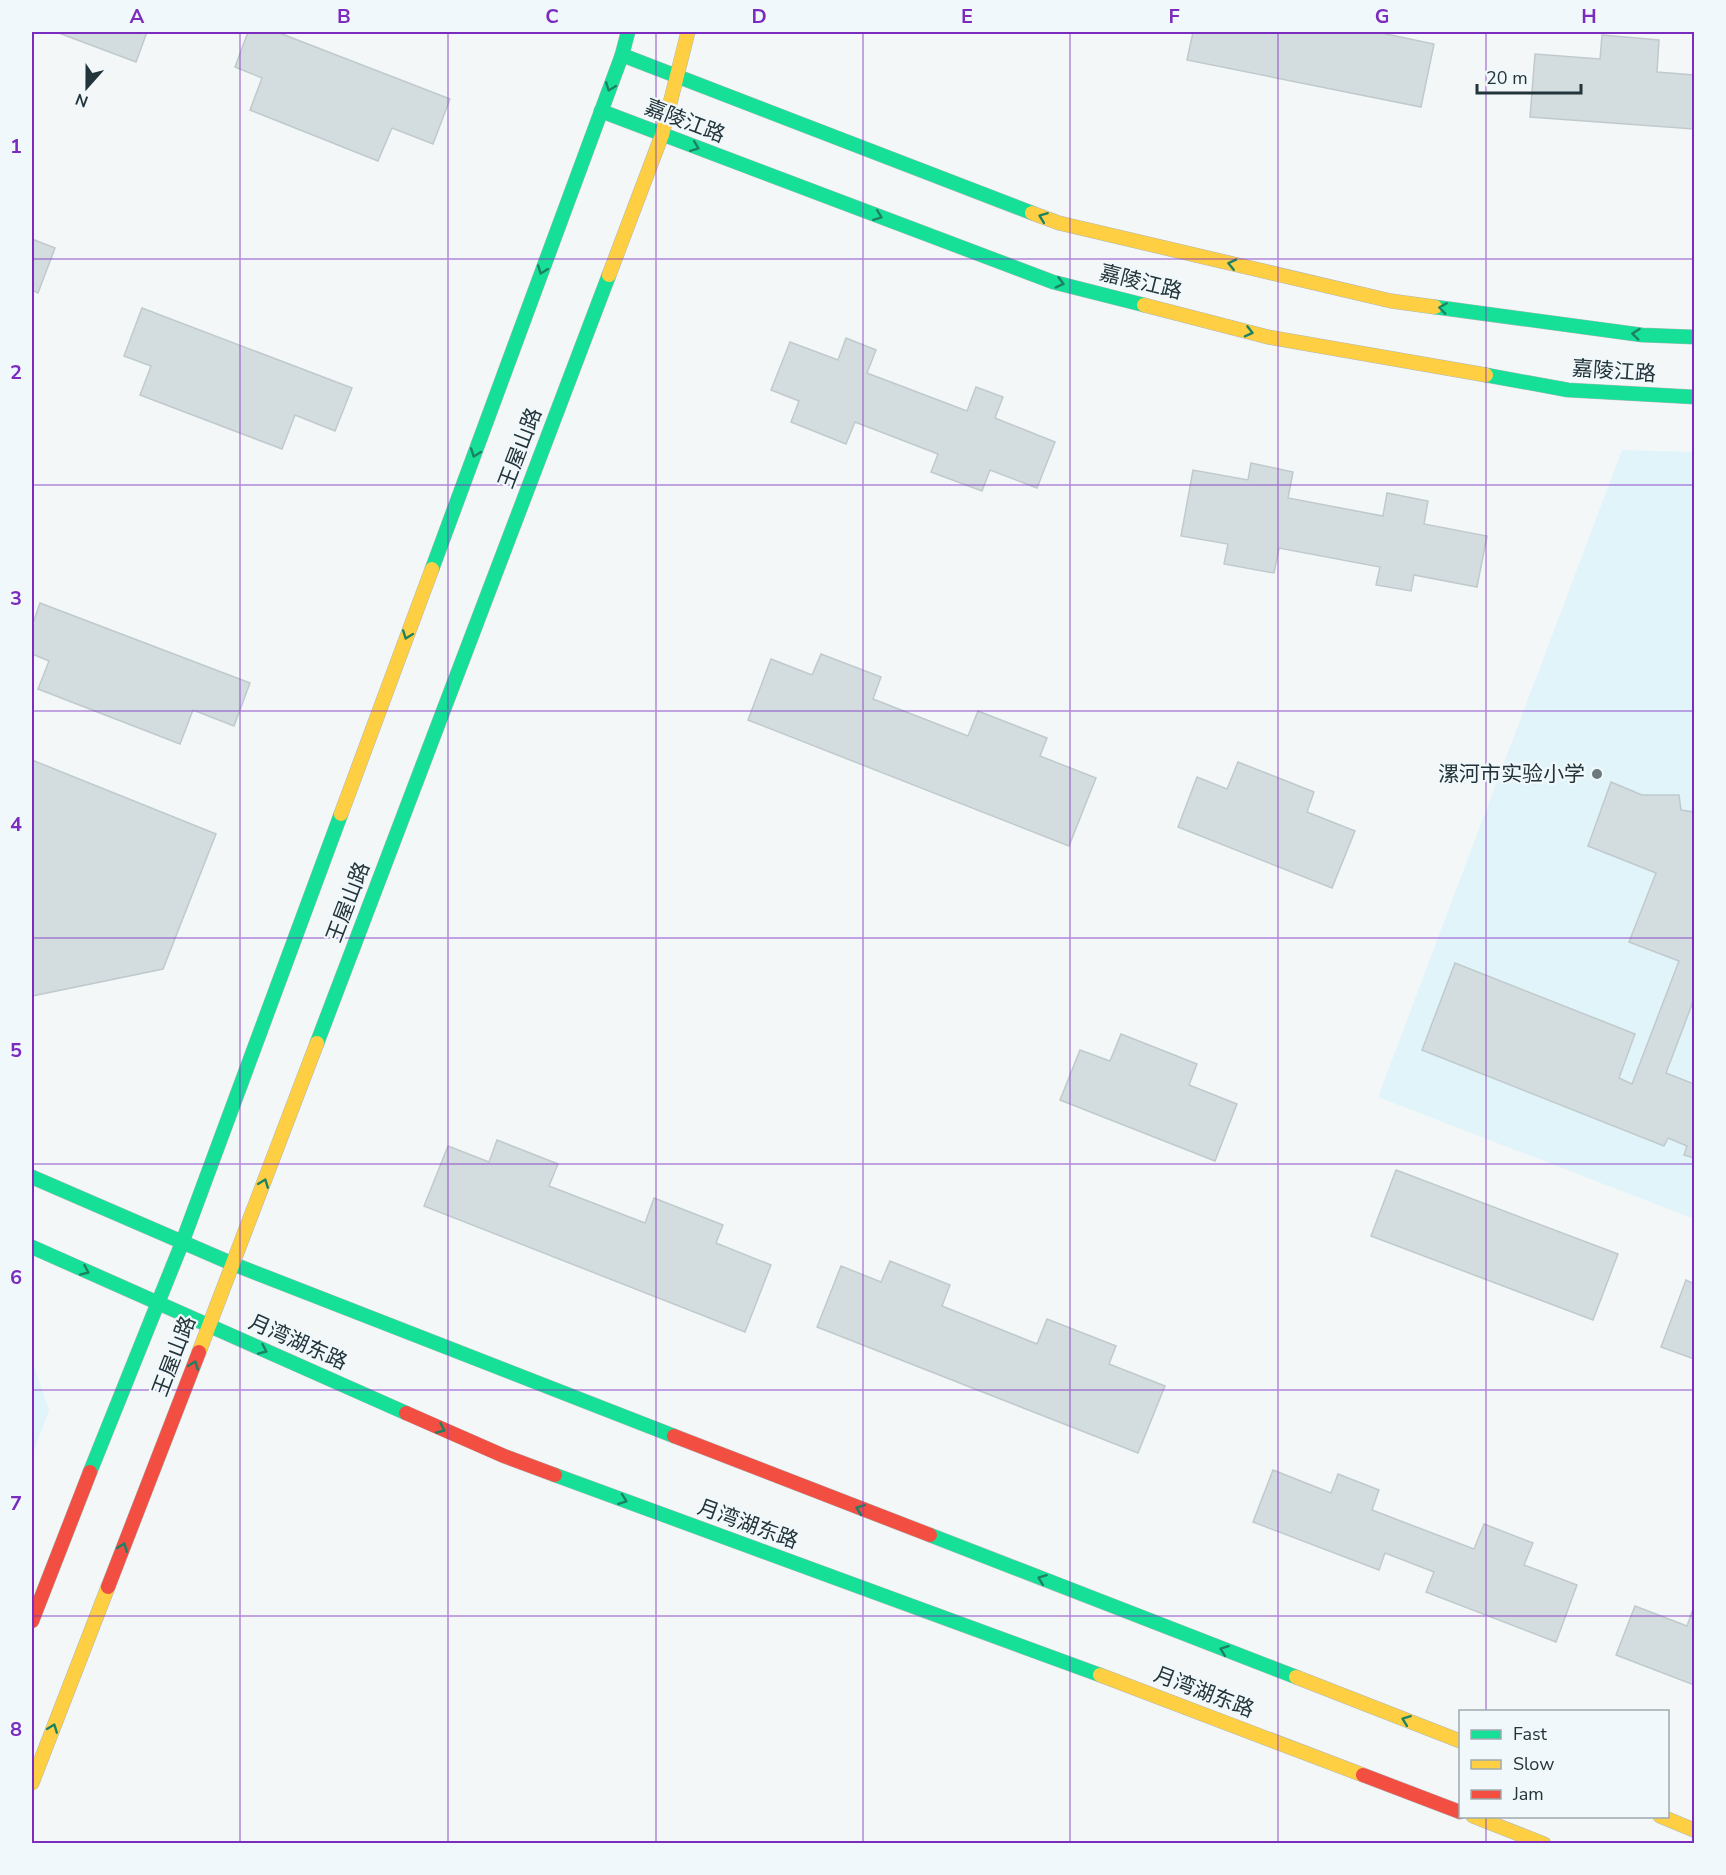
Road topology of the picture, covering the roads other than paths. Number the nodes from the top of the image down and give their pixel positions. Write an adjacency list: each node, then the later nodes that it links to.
1 (628, 32): 3 (street, 王屋山路)
2 (688, 32): 4 (street, 王屋山路)
3 (622, 55): 4 (street, 嘉陵江路); 5 (street, 王屋山路, one-way to 5)
4 (677, 75): 6 (street, 王屋山路); 7 (street, 嘉陵江路, one-way to 4)
5 (601, 111): 6 (street, 嘉陵江路); 10 (street, 王屋山路, one-way to 10)
6 (662, 135): 8 (street, 嘉陵江路, one-way to 8); 12 (street, 王屋山路, one-way to 6)
7 (1695, 337)
8 (1695, 397)
9 (32, 1177): 10 (street)
10 (182, 1243): 12 (street); 13 (street, 王屋山路)
11 (32, 1247): 13 (street, 月湾湖东路, one-way to 13)
12 (233, 1264): 14 (street, 王屋山路); 16 (street, one-way to 12)
13 (158, 1304): 14 (street, 月湾湖东路); 15 (street, 王屋山路)
14 (209, 1326): 17 (street, 王屋山路, one-way to 14); 18 (street, 月湾湖东路, one-way to 18)
15 (32, 1621)
16 (1459, 1740)
17 (32, 1783)
18 (1459, 1811)
19 (1478, 1818): 22 (street)
20 (1665, 1818): 21 (street)
21 (1695, 1830)
22 (1544, 1844)

